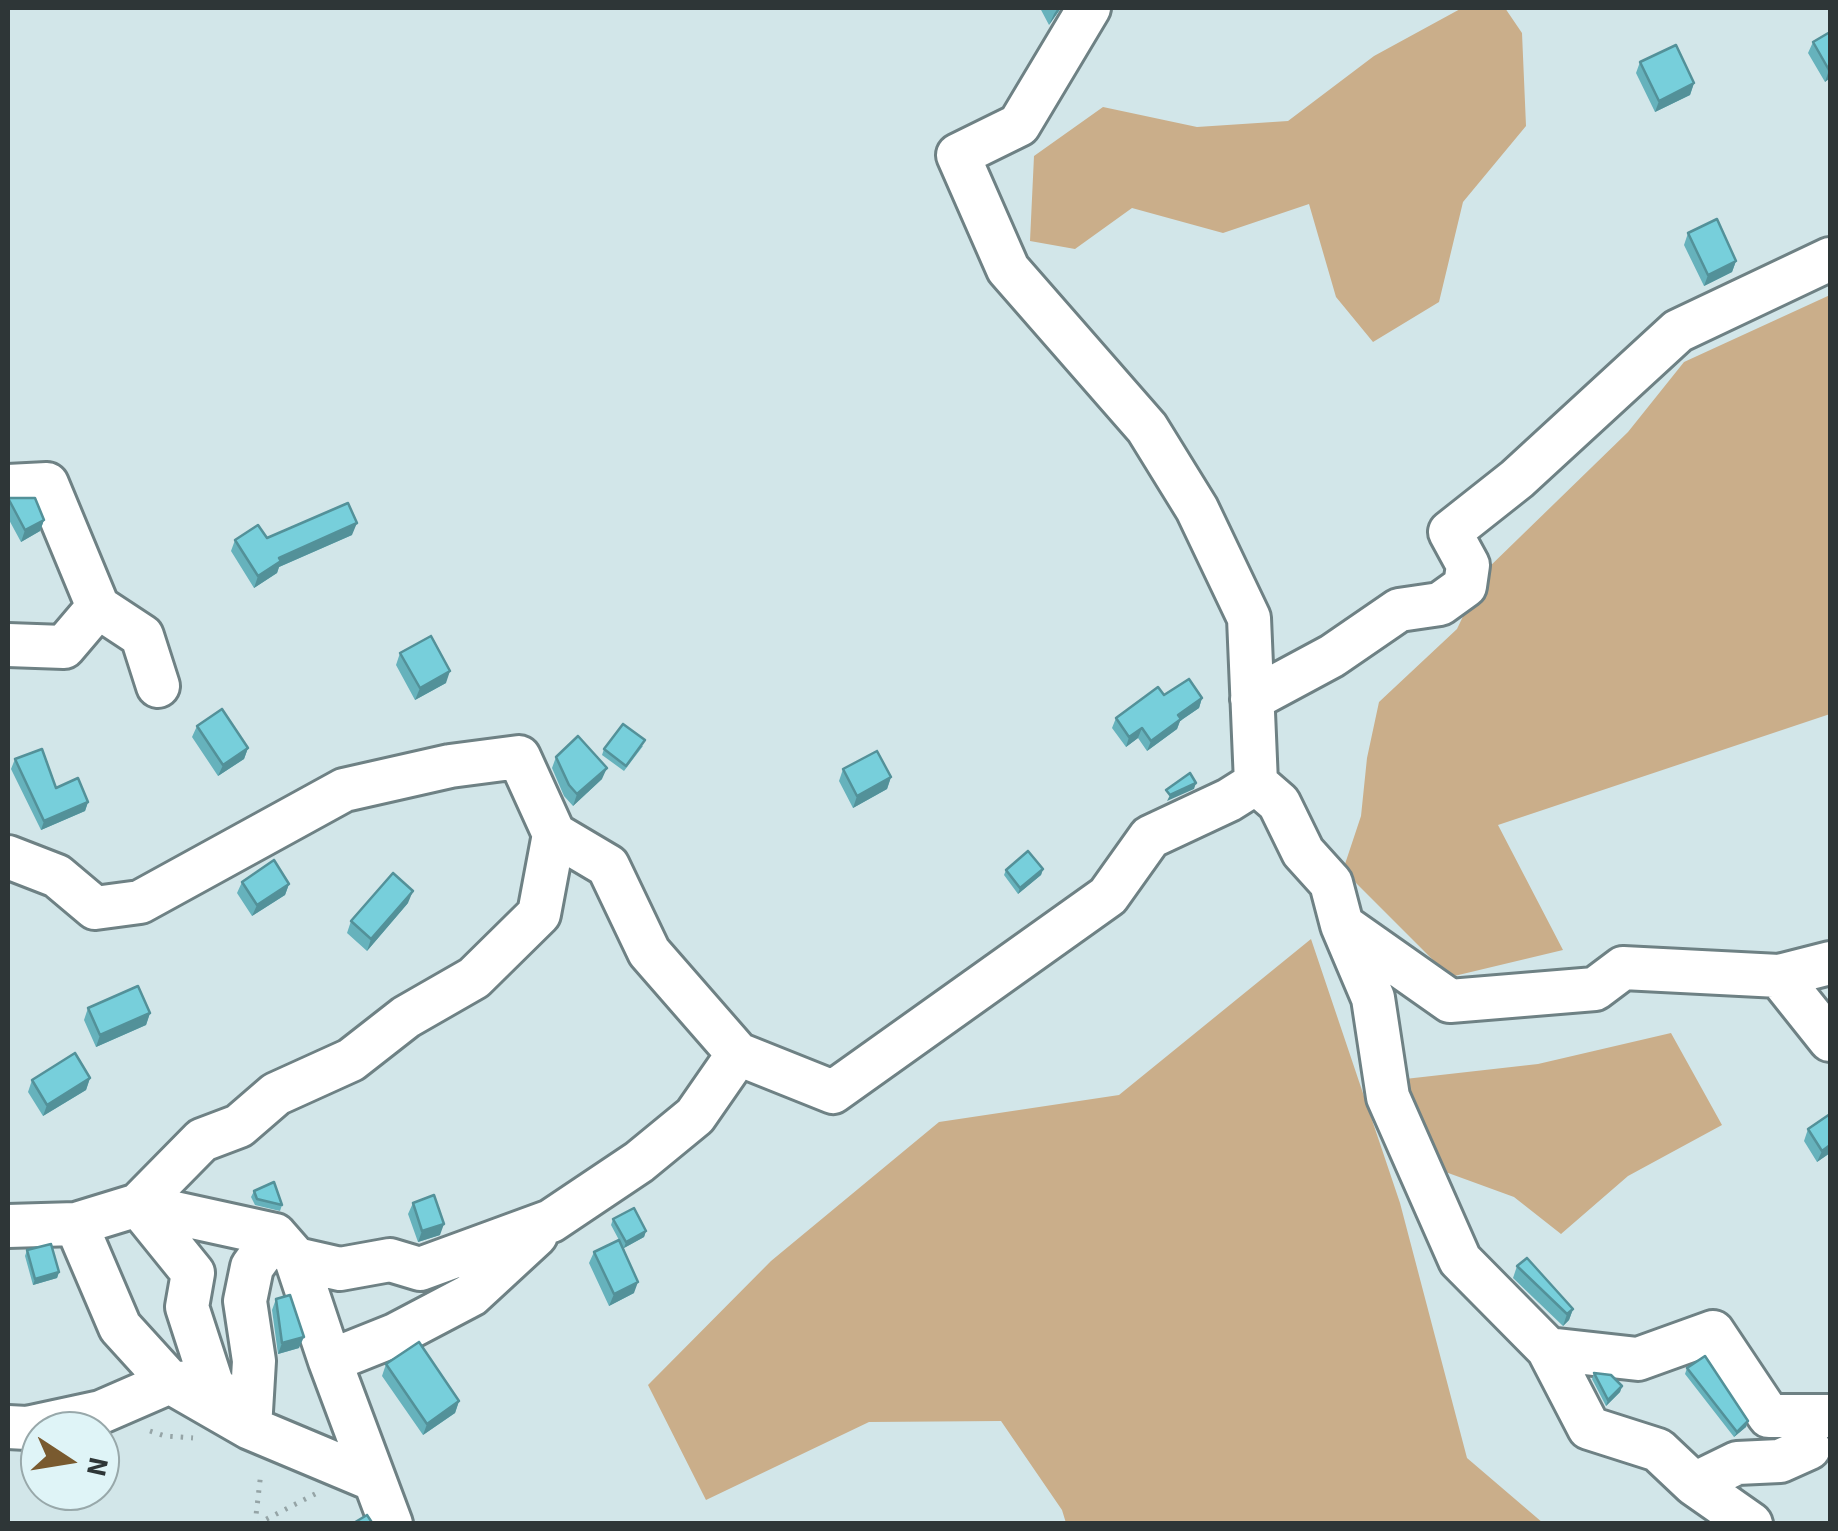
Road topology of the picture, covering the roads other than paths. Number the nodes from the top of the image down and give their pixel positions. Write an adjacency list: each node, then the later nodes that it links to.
1 (1089, 8): 7 (street)
2 (1830, 260): 7 (street)
3 (8, 486): 4 (street)
4 (98, 606): 5 (street); 6 (street)
5 (8, 645)
6 (158, 686)
7 (1252, 699): 8 (street)
8 (1256, 783): 11 (street); 15 (street)
9 (554, 834): 10 (street); 15 (street); 16 (street)
10 (8, 857)
11 (1342, 926): 13 (street); 21 (street)
12 (1830, 963): 13 (street)
13 (1780, 976): 14 (street)
14 (1830, 1040)
15 (738, 1054): 17 (street)
16 (138, 1205): 18 (street); 20 (street); 24 (street)
17 (551, 1221): 20 (street); 22 (street)
18 (76, 1224): 19 (street); 23 (street)
19 (8, 1226)
20 (285, 1247): 22 (street); 26 (street)
21 (1548, 1349): 27 (street); 29 (street)
22 (330, 1361): 28 (street)
23 (170, 1382): 24 (street); 25 (street); 26 (street)
24 (212, 1384): 26 (street)
25 (8, 1427)
26 (250, 1428): 28 (street)
27 (1825, 1446): 29 (street)
28 (374, 1480): 30 (street)
29 (1694, 1484): 31 (street)
30 (391, 1524)
31 (1751, 1524)

